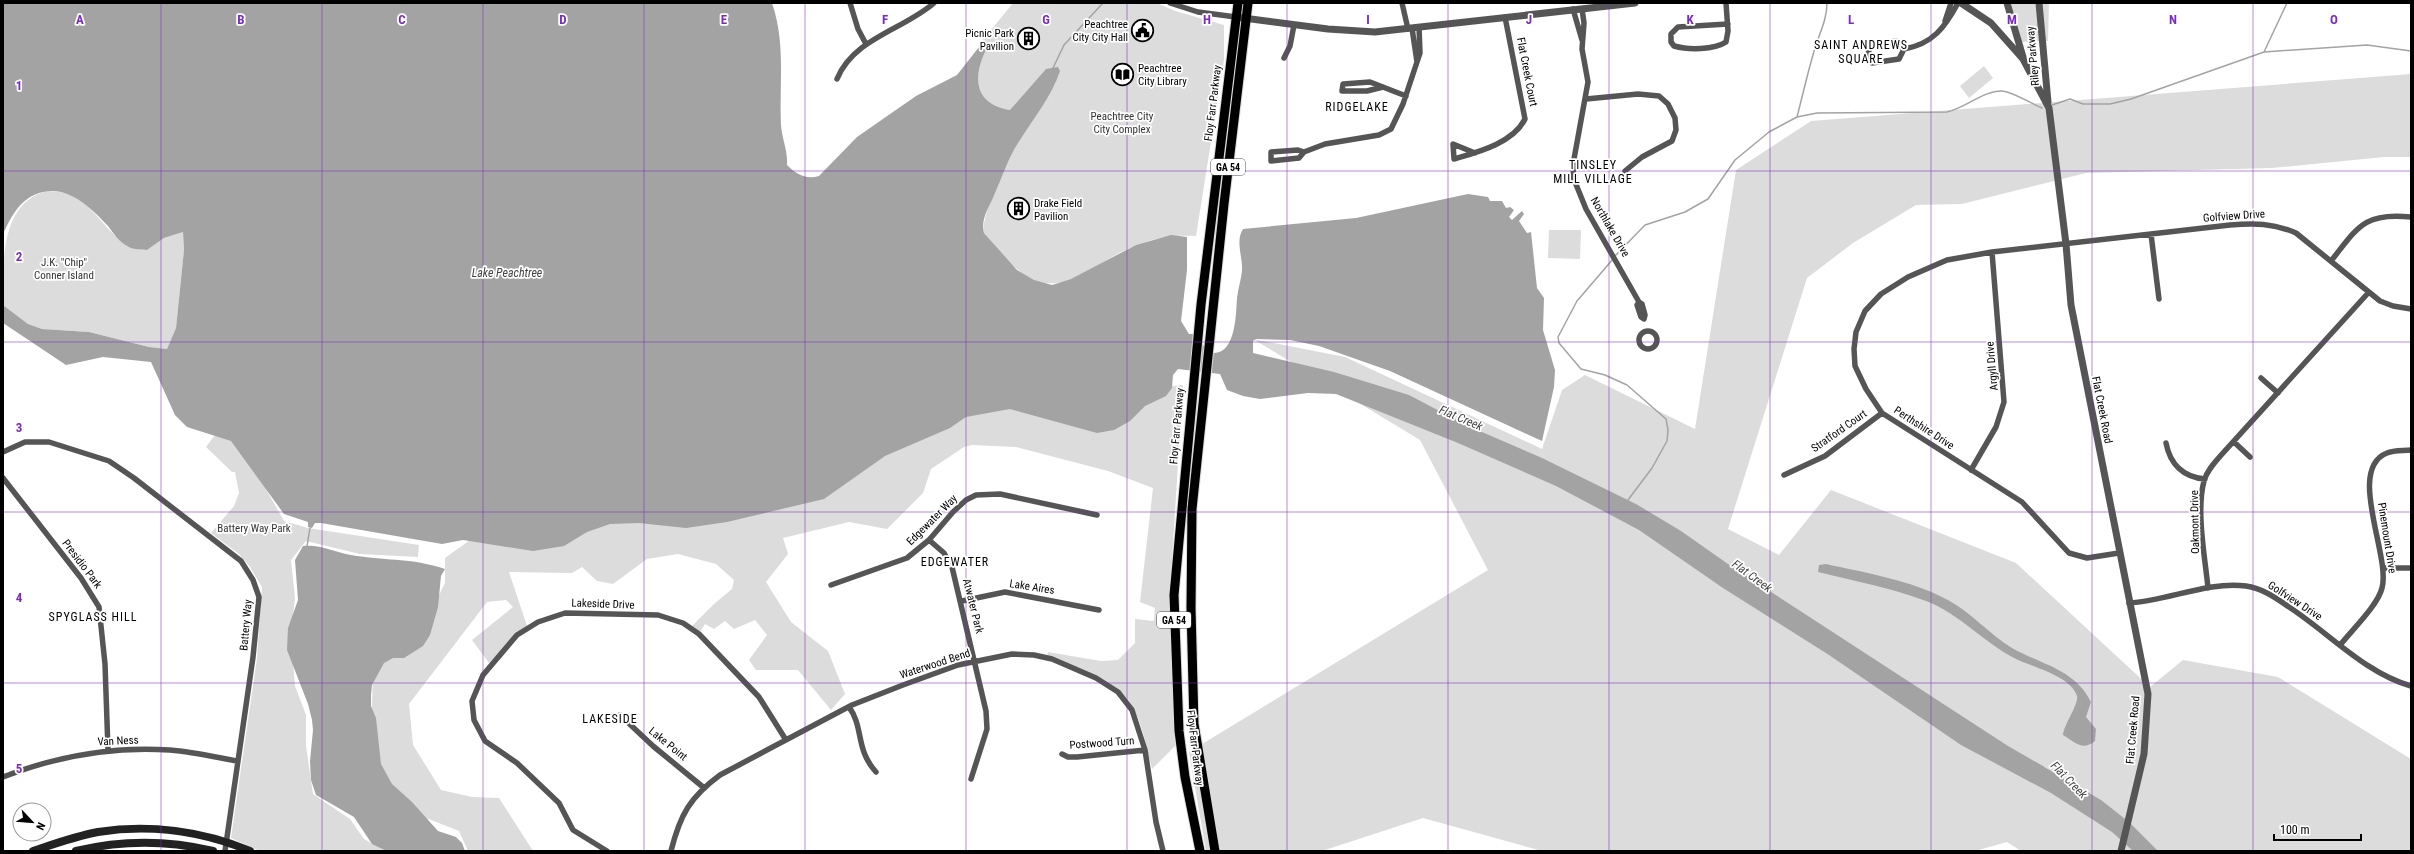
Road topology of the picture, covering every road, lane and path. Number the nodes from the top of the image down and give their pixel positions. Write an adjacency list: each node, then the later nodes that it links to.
1 (850, 3): 24 (street)
2 (934, 3): 24 (street)
3 (1170, 3): 16 (street)
4 (1238, 3): 16 (main road, Floy Farr Parkway / GA 54)
5 (1248, 3): 18 (main road, Floy Farr Parkway / GA 54)
6 (1402, 3): 22 (street)
7 (1635, 3): 15 (street)
8 (1726, 3): 20 (street)
9 (1951, 3): 19 (street)
10 (1958, 3): 19 (street)
11 (1961, 3): 27 (street, Flat Creek Road)
12 (2007, 3): 27 (street, Riley Parkway)
13 (2039, 3): 32 (street, Riley Parkway)
14 (1573, 6): 15 (street); 17 (street); 23 (street, Northlake Drive)
15 (1582, 6): 23 (street, Northlake Drive)
16 (1236, 17): 18 (street); 92 (main road, Floy Farr Parkway / GA 54)
17 (1505, 17): 22 (street); 34 (street, Flat Creek Court)
18 (1246, 18): 21 (street); 93 (main road, Floy Farr Parkway / GA 54)
19 (1945, 21): 25 (street)
20 (1728, 24): 20 (street)
21 (1294, 25): 22 (street); 26 (street)
22 (1413, 28): 30 (street)
23 (1582, 40): 31 (street, Northlake Drive)
24 (866, 44): 28 (street)
25 (1904, 49): 25 (street)
26 (1284, 58)
27 (2023, 59): 32 (street, Flat Creek Road)
28 (838, 79)
29 (1383, 87): 29 (street); 30 (street)
30 (1406, 96): 33 (street)
31 (1586, 99): 35 (street); 45 (street, Northlake Drive)
32 (2049, 108): 38 (street, Flat Creek Road)
33 (1304, 152): 33 (street)
34 (1476, 152)
35 (1625, 171)
36 (2411, 217): 41 (street)
37 (2151, 234): 38 (street, Golfview Drive); 41 (street, Golfview Drive); 43 (street)
38 (2066, 244): 39 (street, Golfview Drive); 60 (street, Flat Creek Road)
39 (2033, 248): 40 (street, Perthshire Drive)
40 (1992, 252): 48 (street, Perthshire Drive); 54 (street, Argyll Drive)
41 (2331, 261): 42 (street, Golfview Drive)
42 (2369, 292): 44 (street, Golfview Drive); 47 (street, Oakmont Drive)
43 (2159, 299)
44 (2411, 309)
45 (1647, 330)
46 (2261, 378): 47 (street)
47 (2278, 393): 49 (street, Oakmont Drive)
48 (1882, 413): 54 (street, Perthshire Drive); 55 (street, Stratford Court)
49 (2234, 442): 53 (street); 57 (street, Oakmont Drive)
50 (2166, 443): 57 (street)
51 (2411, 450): 61 (street, Pinemount Drive)
52 (3, 452): 77 (street, Battery Way)
53 (2250, 456)
54 (1971, 470): 60 (street, Perthshire Drive)
55 (1784, 475)
56 (3, 478): 74 (street, Presidio Park)
57 (2205, 480): 64 (street, Oakmont Drive)
58 (1097, 515): 59 (street, Edgewater Way)
59 (929, 540): 63 (street, Edgewater Way); 65 (street, Atwater Park)
60 (2119, 553): 66 (street, Flat Creek Road)
61 (2383, 568): 62 (street); 68 (street, Pinemount Drive)
62 (2411, 568)
63 (831, 585)
64 (2208, 588): 66 (street, Golfview Drive); 68 (street, Golfview Drive)
65 (962, 601): 67 (street, Lake Aires); 69 (street, Atwater Park)
66 (2129, 603): 83 (street, Flat Creek Road)
67 (1099, 610)
68 (2341, 644): 70 (street, Golfview Drive)
69 (976, 661): 71 (street, Waterwood Bend); 75 (street, Waterwood Bend); 80 (street, Atwater Park)
70 (2411, 686)
71 (849, 707): 73 (street, Waterwood Bend); 78 (street)
72 (620, 715): 81 (street, Lake Point)
73 (786, 740): 81 (street, Waterwood Bend); 89 (street, Lakeside Drive)
74 (108, 750): 77 (street, Van Ness); 79 (street, Van Ness)
75 (1145, 750): 76 (street, Postwood Turn); 91 (street, Waterwood Bend)
76 (1062, 754)
77 (237, 761): 82 (street, Battery Way)
78 (876, 772)
79 (3, 777)
80 (971, 779)
81 (703, 787): 90 (street, Waterwood Bend)
82 (226, 842): 84 (main road); 87 (street, Battery Way); 88 (main road)
83 (2122, 847)
84 (33, 851)
85 (76, 851): 86 (main road)
86 (213, 851)
87 (225, 851)
88 (250, 851)
89 (608, 851)
90 (671, 851)
91 (1163, 851)
92 (1200, 851)
93 (1215, 851)

